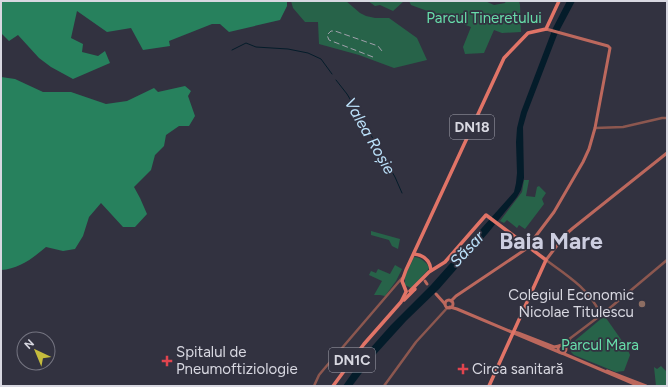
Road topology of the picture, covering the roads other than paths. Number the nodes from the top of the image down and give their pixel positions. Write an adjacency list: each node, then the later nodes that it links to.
1 (559, 1): 2 (main road)
2 (548, 29): 4 (main road); 6 (main road)
3 (522, 33): 4 (main road)
4 (527, 34): 8 (main road, DN18)
5 (667, 118): 6 (street)
6 (595, 128): 9 (main road)
7 (667, 152): 12 (main road)
8 (417, 246): 10 (main road, DN18); 11 (main road)
9 (528, 246): 12 (main road, DN1C); 15 (main road, DN1C); 26 (main road)
10 (414, 254): 11 (main road); 16 (main road)
11 (423, 257): 14 (main road)
12 (546, 260): 31 (street); 32 (main road)
13 (667, 260): 31 (street)
14 (428, 261): 15 (main road); 17 (main road)
15 (438, 266): 17 (main road, DN1C)
16 (407, 269): 18 (main road); 22 (main road)
17 (431, 270): 19 (main road, DN1C)
18 (403, 276): 20 (street); 21 (main road)
19 (424, 282): 22 (main road, DN1C); 25 (main road, DN1C)
20 (398, 284): 21 (street); 39 (street)
21 (403, 284): 22 (main road)
22 (408, 292): 25 (main road); 27 (main road, DN1C)
23 (436, 294): 24 (main road)
24 (441, 298): 26 (main road); 28 (main road)
25 (405, 299): 27 (main road, DN1C)
26 (451, 301): 28 (main road); 29 (main road); 30 (main road)
27 (401, 302): 40 (main road, DN1C)
28 (446, 304): 29 (main road)
29 (449, 307): 30 (main road); 41 (street)
30 (457, 309): 32 (main road)
31 (602, 312): 33 (street)
32 (513, 332): 34 (main road); 36 (main road); 42 (main road)
33 (570, 339): 34 (street); 35 (street)
34 (560, 346): 35 (main road); 36 (main road)
35 (566, 348): 36 (main road); 37 (main road)
36 (561, 353): 37 (main road)
37 (571, 356): 38 (main road)
38 (630, 383): 43 (main road); 44 (main road)
39 (314, 386)
40 (333, 386)
41 (384, 386)
42 (489, 386)
43 (639, 386)
44 (646, 386)

